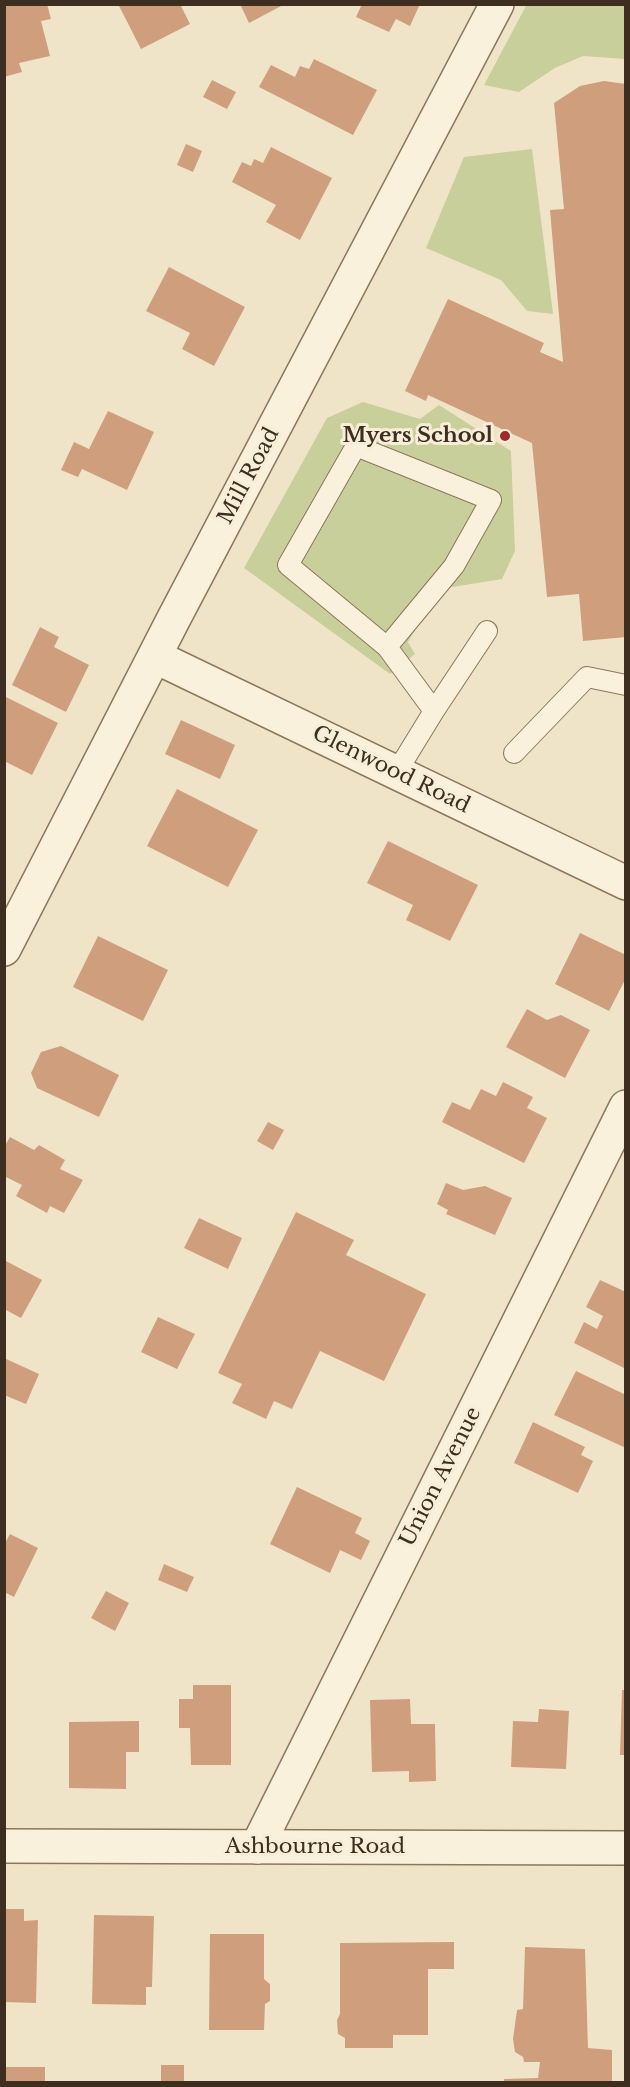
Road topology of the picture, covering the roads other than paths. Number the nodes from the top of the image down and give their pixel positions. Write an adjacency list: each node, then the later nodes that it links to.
1 (497, 4): 4 (street, Mill Road)
2 (487, 630): 6 (lane)
3 (387, 647): 3 (lane); 6 (lane)
4 (156, 657): 8 (street, Glenwood Road); 10 (street, Mill Road)
5 (626, 685): 7 (lane)
6 (434, 711): 8 (lane)
7 (514, 753)
8 (396, 773): 9 (street, Glenwood Road)
9 (625, 882)
10 (4, 949)
11 (626, 1107): 13 (street, Union Avenue)
12 (4, 1846): 13 (street, Ashbourne Road)
13 (257, 1847): 14 (street, Ashbourne Road)
14 (626, 1848)

